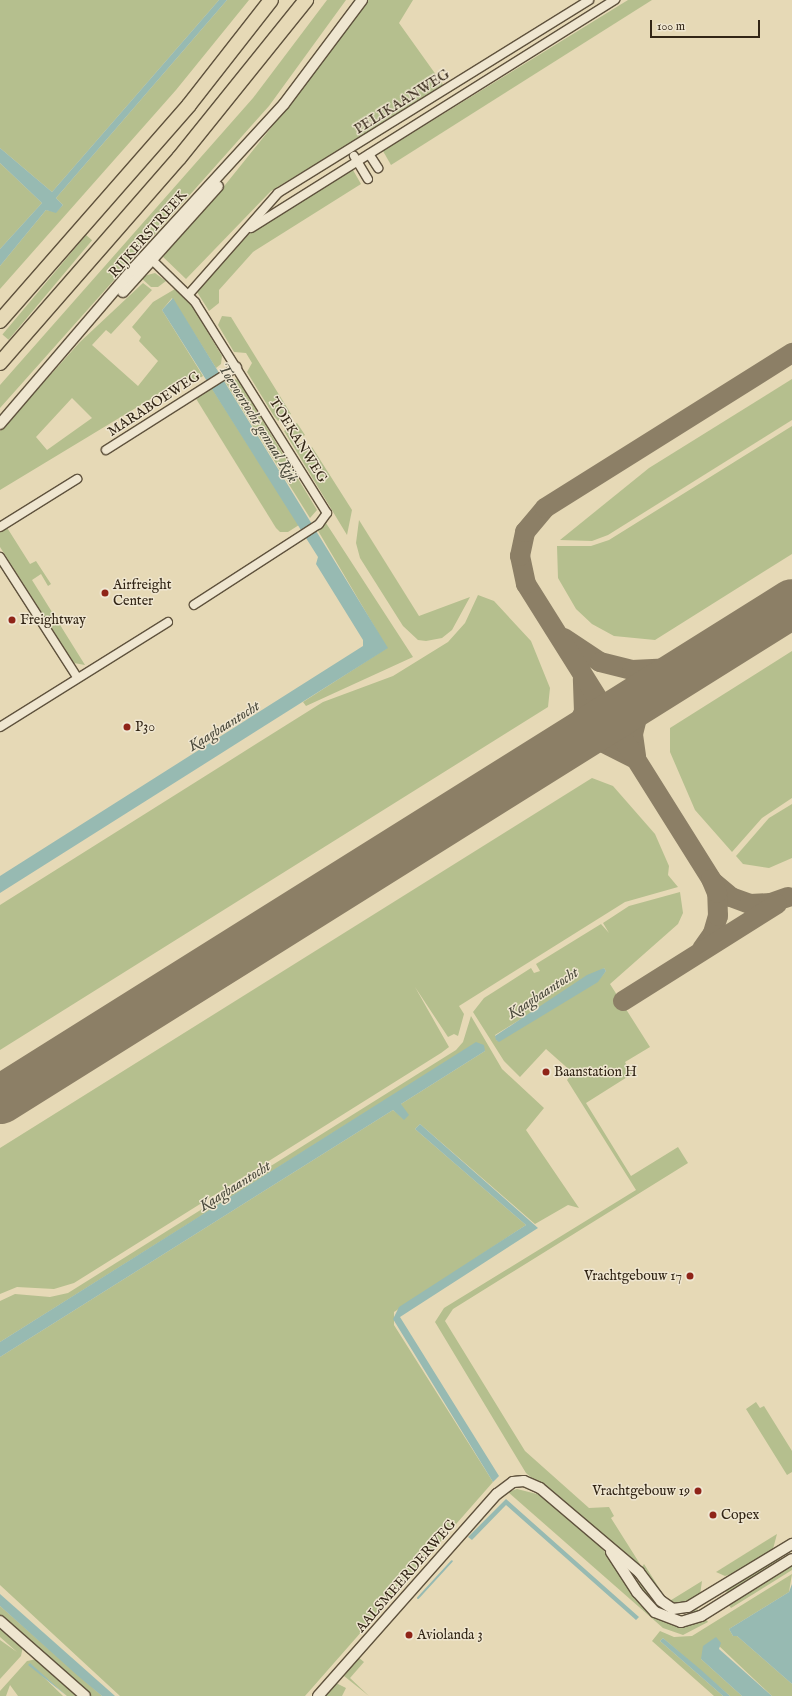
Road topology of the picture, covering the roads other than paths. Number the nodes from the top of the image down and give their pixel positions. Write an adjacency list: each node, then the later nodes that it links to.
1 (271, 0): 18 (highway)
2 (306, 0): 19 (highway)
3 (362, 0): 16 (street, RIJKERSTREEK)
4 (589, 0): 6 (street, PELIKAANWEG)
5 (615, 0): 7 (street, PELIKAANWEG)
6 (561, 18): 7 (street); 8 (street, PELIKAANWEG)
7 (569, 29): 9 (street, PELIKAANWEG)
8 (448, 89): 9 (street); 10 (street, PELIKAANWEG)
9 (455, 100): 11 (street, PELIKAANWEG)
10 (350, 150): 12 (street); 15 (street, PELIKAANWEG)
11 (369, 154): 12 (street, PELIKAANWEG); 13 (street, PELIKAANWEG)
12 (356, 160): 14 (street); 15 (street, PELIKAANWEG)
13 (378, 168)
14 (368, 179)
15 (240, 237): 17 (street, PELIKAANWEG)
16 (149, 258): 17 (street, TOEKANWEG); 21 (street, RIJKERSTREEK)
17 (189, 294): 20 (street, TOEKANWEG)
18 (0, 321)
19 (0, 364)
20 (237, 367): 24 (street, MARABOEWEG); 28 (street, TOEKANWEG)
21 (36, 386): 22 (street, RIJKERSTREEK); 23 (street, RIJKERSTREEK)
22 (0, 424)
23 (0, 431)
24 (106, 450)
25 (77, 479): 26 (street)
26 (0, 527)
27 (0, 557): 30 (street)
28 (194, 605)
29 (168, 622): 30 (street)
30 (77, 677): 31 (street)
31 (0, 726)
32 (792, 1544): 33 (street)
33 (605, 1545): 34 (street); 37 (street, AALSMEERDERWEG)
34 (792, 1559)
35 (0, 1621): 36 (street)
36 (85, 1696)
37 (318, 1696)

